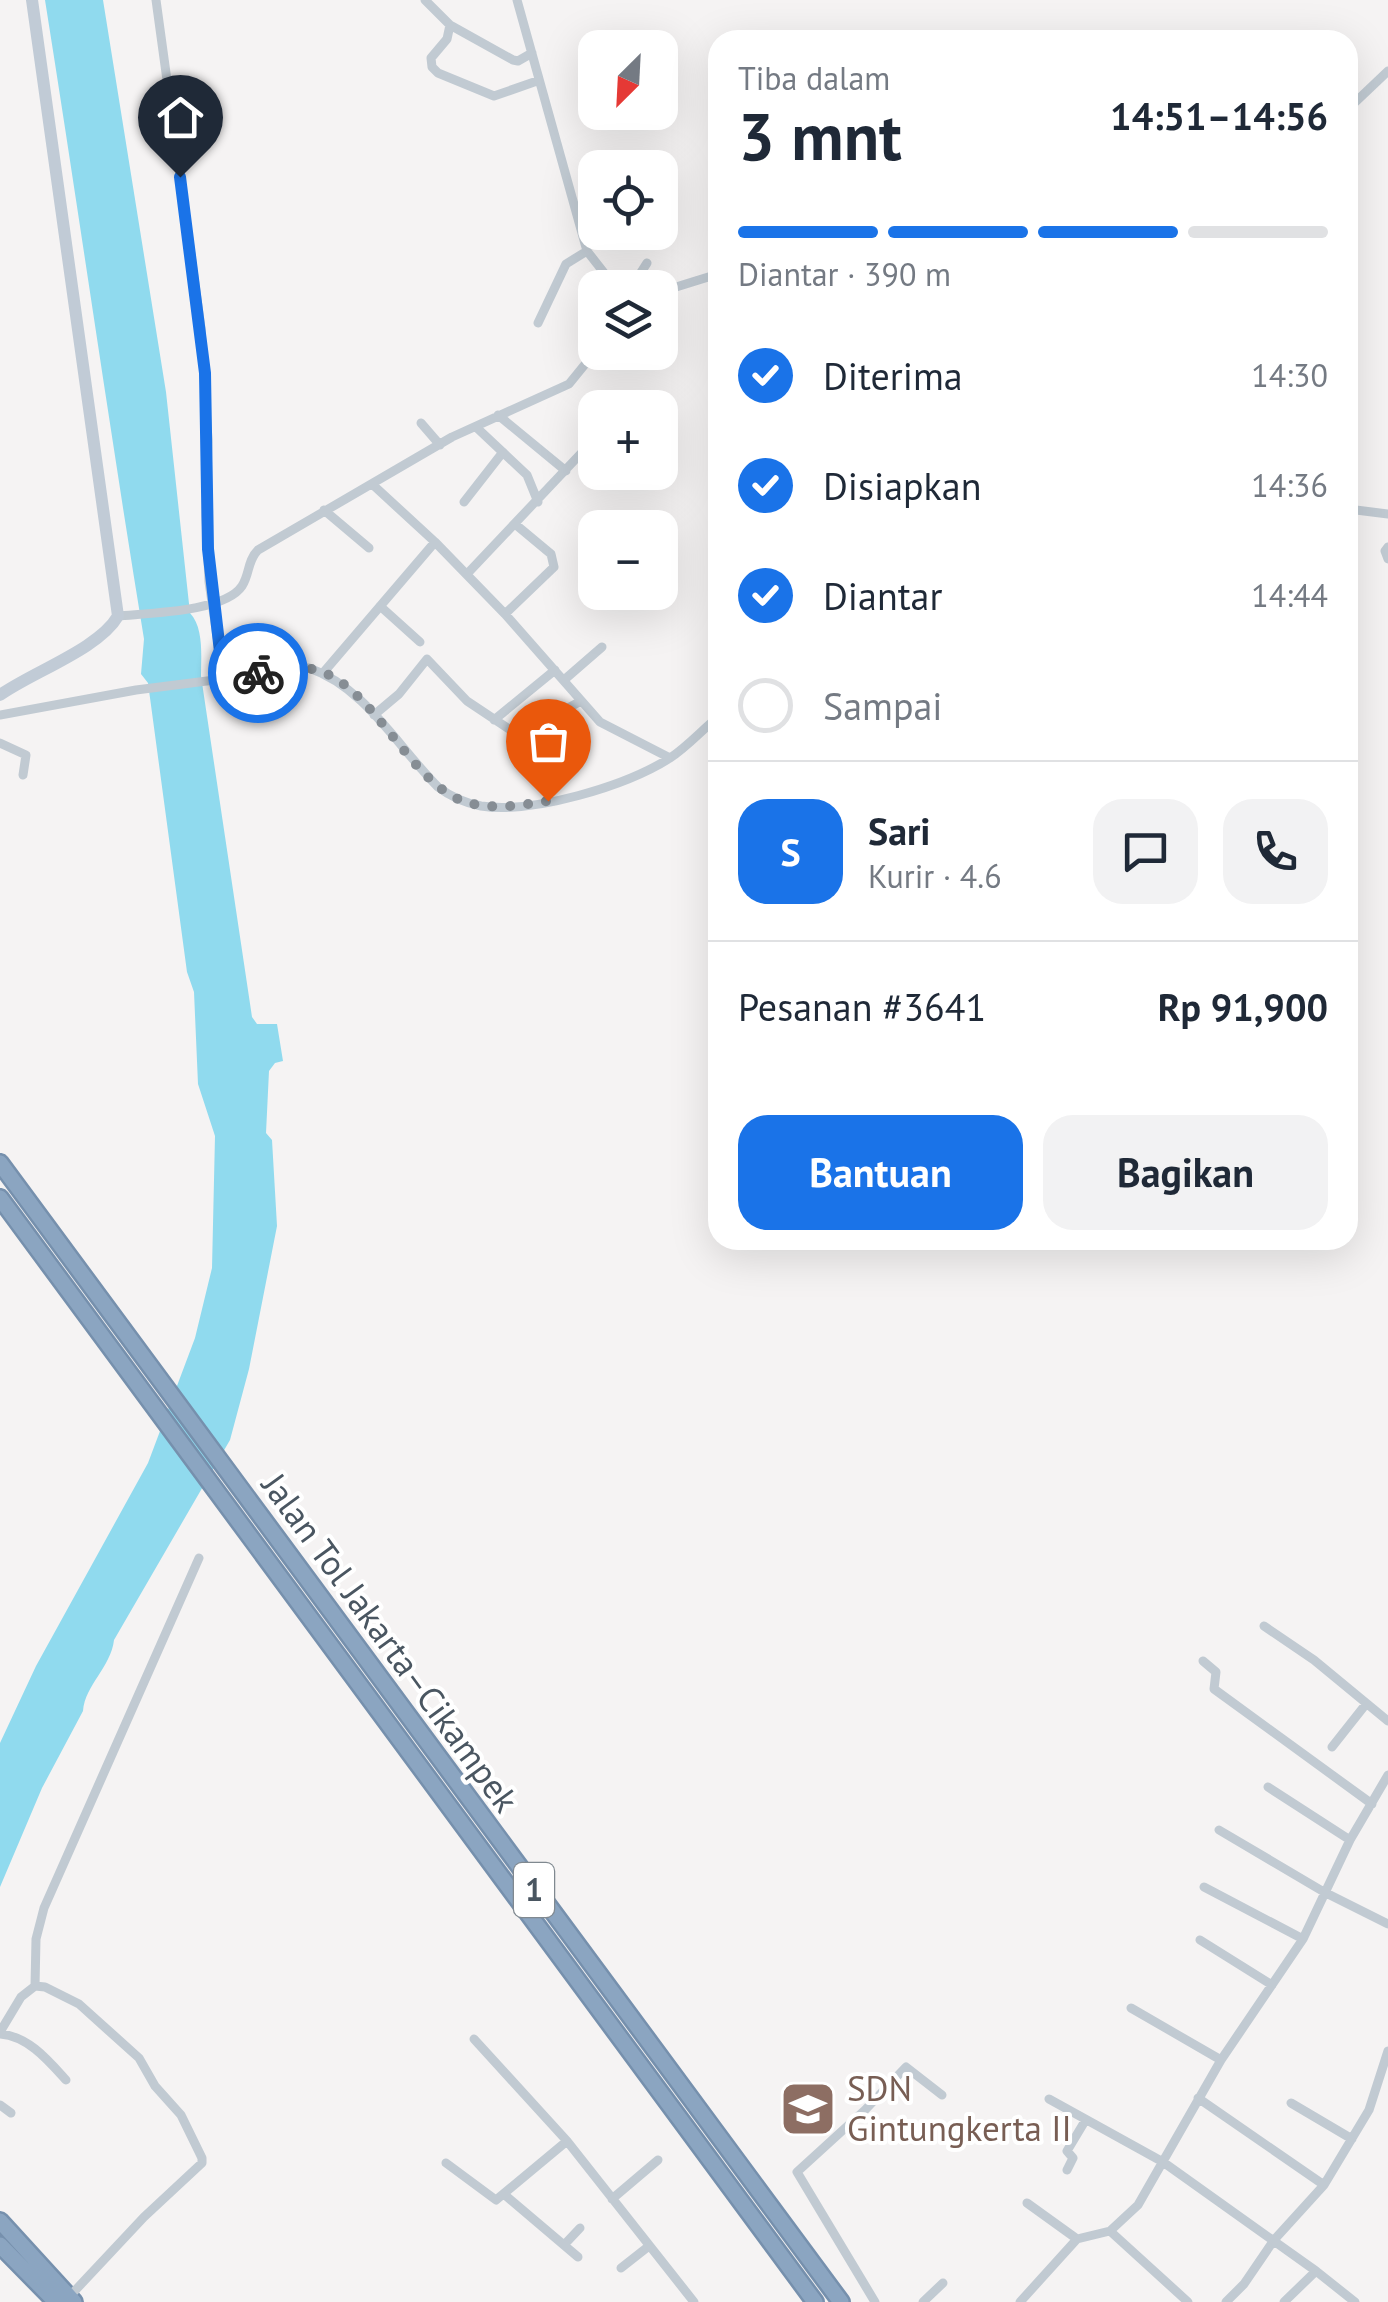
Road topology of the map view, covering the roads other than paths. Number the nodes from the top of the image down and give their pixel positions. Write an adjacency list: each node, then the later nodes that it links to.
1 (32, 0): 40 (street)
2 (156, 0): 37 (street)
3 (425, 0): 5 (street)
4 (516, 0): 6 (street)
5 (450, 25): 6 (street); 8 (street)
6 (532, 53): 8 (street)
7 (1388, 71): 9 (street)
8 (537, 81): 10 (street)
9 (1358, 100)
10 (587, 251): 12 (street); 16 (street)
11 (647, 263): 13 (street)
12 (601, 270)
13 (642, 270)
14 (708, 277): 15 (street)
15 (678, 286)
16 (538, 323)
17 (581, 370): 18 (street)
18 (498, 415): 20 (street); 24 (street)
19 (421, 422): 21 (street)
20 (476, 427): 21 (street); 22 (street)
21 (440, 445): 25 (street)
22 (503, 452): 26 (street); 27 (street)
23 (578, 457): 24 (street)
24 (566, 471): 27 (street)
25 (372, 484): 28 (street); 32 (street)
26 (464, 502)
27 (538, 502): 31 (street)
28 (324, 510): 34 (street); 37 (street)
29 (1358, 510): 30 (street)
30 (1388, 514)
31 (515, 524): 36 (street); 39 (street)
32 (435, 542): 36 (street); 38 (street)
33 (1388, 547): 35 (street)
34 (369, 548)
35 (1388, 559)
36 (467, 574): 39 (street)
37 (212, 604): 40 (street); 45 (street)
38 (380, 606): 41 (street); 44 (street)
39 (506, 614): 43 (street)
40 (118, 616): 47 (street)
41 (420, 642)
42 (602, 647): 46 (street)
43 (556, 670): 46 (street); 51 (street)
44 (323, 673): 45 (street); 49 (street)
45 (223, 677): 50 (street)
46 (564, 680): 48 (street)
47 (0, 695)
48 (581, 701): 51 (street); 54 (street)
49 (374, 714): 51 (street); 54 (street)
50 (0, 715)
51 (494, 720)
52 (708, 726): 54 (street)
53 (0, 743): 55 (street)
54 (670, 758)
55 (23, 775)
56 (0, 1163): 118 (highway, Jalan Tol Jakarta–Cikampek / 1)
57 (0, 1198): 59 (highway, Jalan Tol Jakarta–Cikampek / 1)
58 (0, 1209): 59 (highway)
59 (54, 1272): 117 (highway, Jalan Tol Jakarta–Cikampek / 1)
60 (200, 1558): 77 (street)
61 (1264, 1626): 63 (street)
62 (1203, 1662): 68 (street)
63 (1366, 1704): 64 (street); 65 (street)
64 (1388, 1721)
65 (1332, 1747)
66 (1388, 1775): 68 (street)
67 (1268, 1787): 70 (street)
68 (1372, 1804): 70 (street)
69 (1219, 1830): 72 (street)
70 (1350, 1840): 72 (street)
71 (1204, 1887): 74 (street)
72 (1324, 1892): 73 (street); 74 (street)
73 (1388, 1924)
74 (1303, 1939): 76 (street)
75 (1200, 1940): 76 (street)
76 (1272, 1985): 82 (street)
77 (36, 1986): 79 (street); 115 (street)
78 (1131, 2008): 82 (street)
79 (0, 2033): 83 (street)
80 (474, 2039): 91 (street)
81 (1388, 2052): 92 (street)
82 (1221, 2060): 85 (street)
83 (66, 2080)
84 (942, 2096): 119 (street)
85 (1198, 2098): 94 (street); 97 (street)
86 (1049, 2099): 90 (street)
87 (1291, 2103): 92 (street)
88 (0, 2105): 89 (street)
89 (11, 2113)
90 (1084, 2120): 94 (street); 96 (street)
91 (567, 2140): 98 (street); 99 (street)
92 (1352, 2140): 97 (street)
93 (658, 2160): 99 (street)
94 (1163, 2162): 103 (street); 105 (street)
95 (446, 2163): 98 (street)
96 (1067, 2170)
97 (1324, 2185): 105 (street)
98 (505, 2194): 107 (street)
99 (612, 2200): 108 (street)
100 (1027, 2204): 104 (street)
101 (0, 2221): 115 (highway)
102 (580, 2228): 107 (street)
103 (1110, 2230): 104 (street); 122 (street)
104 (1077, 2239): 121 (street)
105 (1274, 2240): 111 (street); 123 (street)
106 (0, 2245): 113 (highway)
107 (564, 2246): 109 (street)
108 (648, 2246): 110 (street); 114 (street)
109 (578, 2258)
110 (621, 2268)
111 (1316, 2270): 124 (street); 125 (street)
112 (943, 2283): 120 (street)
113 (38, 2296): 115 (highway)
114 (691, 2298): 116 (street)
115 (66, 2300)
116 (676, 2302)
117 (815, 2302)
118 (841, 2302)
119 (875, 2302)
120 (923, 2302)
121 (1020, 2302)
122 (1188, 2302)
123 (1226, 2302)
124 (1284, 2302)
125 (1355, 2302)

